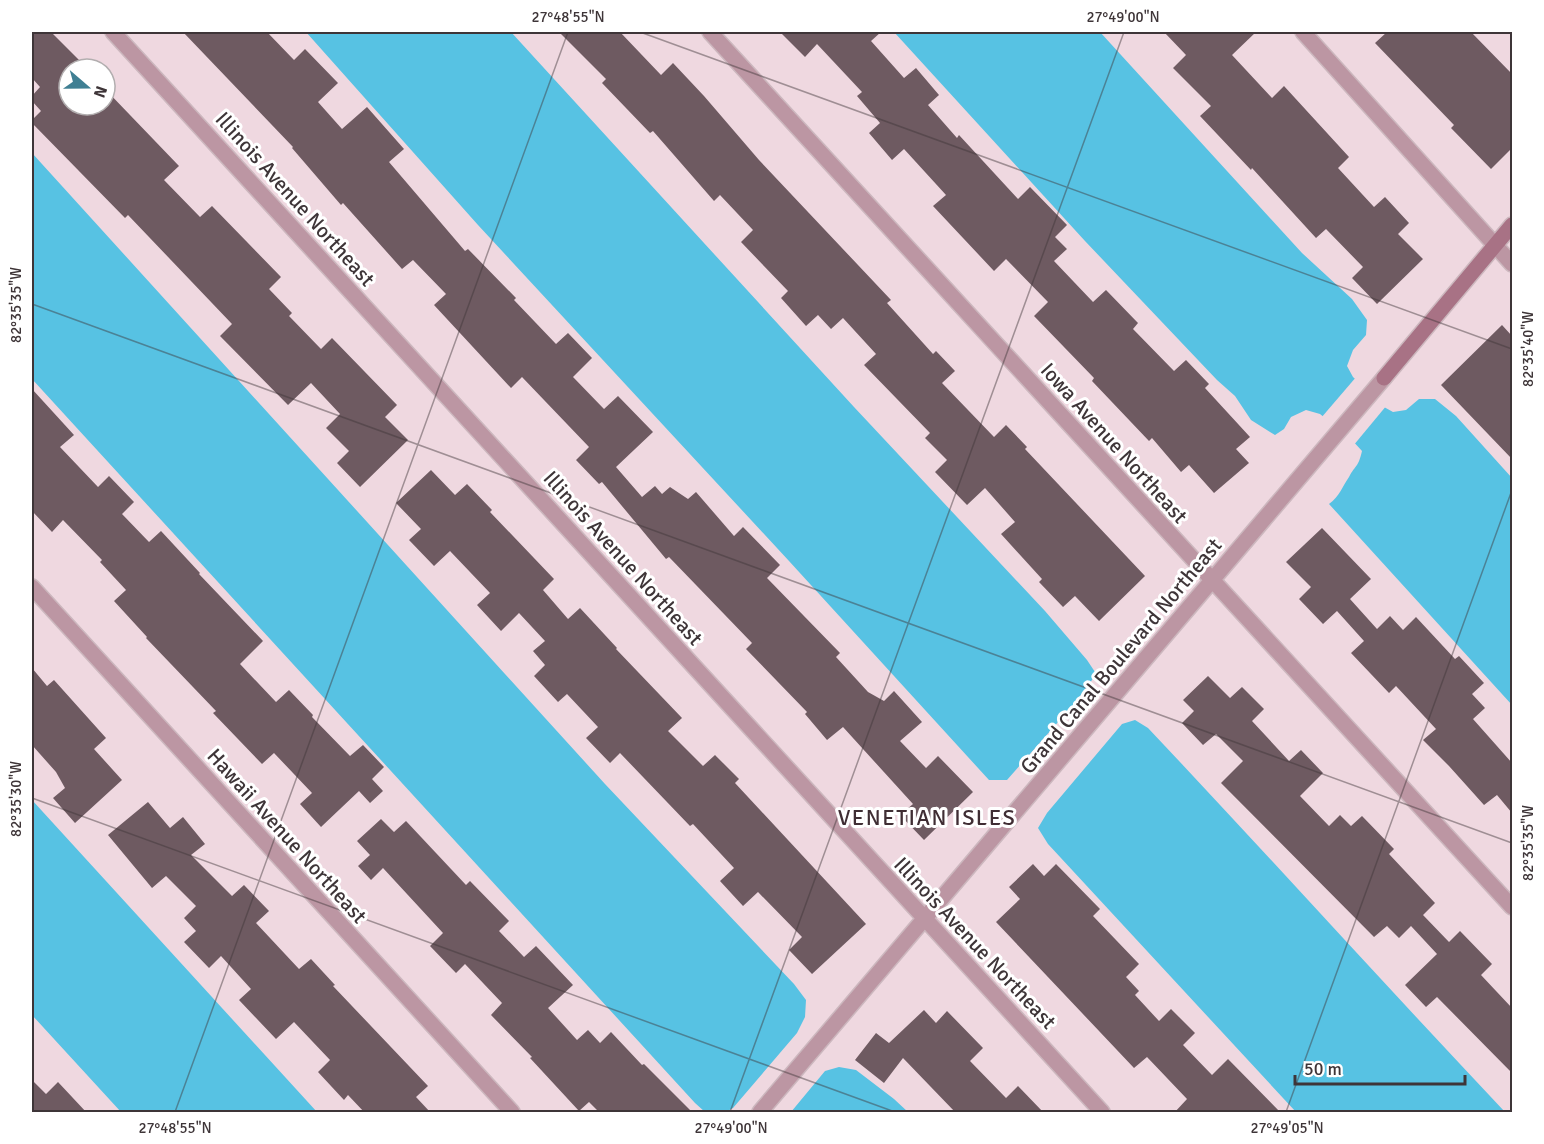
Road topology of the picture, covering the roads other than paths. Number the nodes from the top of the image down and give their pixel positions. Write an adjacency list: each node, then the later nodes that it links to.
1 (113, 32): 10 (street, Illinois Avenue Northeast)
2 (710, 32): 7 (street, Iowa Avenue Northeast)
3 (1303, 32): 5 (street)
4 (1512, 225): 5 (street, Grand Canal Boulevard Northeast)
5 (1496, 245): 6 (street); 7 (street, Grand Canal Boulevard Northeast)
6 (1512, 264)
7 (1212, 582): 9 (street, Iowa Avenue Northeast); 10 (street, Grand Canal Boulevard Northeast)
8 (32, 587): 11 (street, Hawaii Avenue Northeast)
9 (1512, 907)
10 (925, 920): 12 (street, Grand Canal Boulevard Northeast); 13 (street, Illinois Avenue Northeast)
11 (512, 1113)
12 (760, 1113)
13 (1102, 1113)

